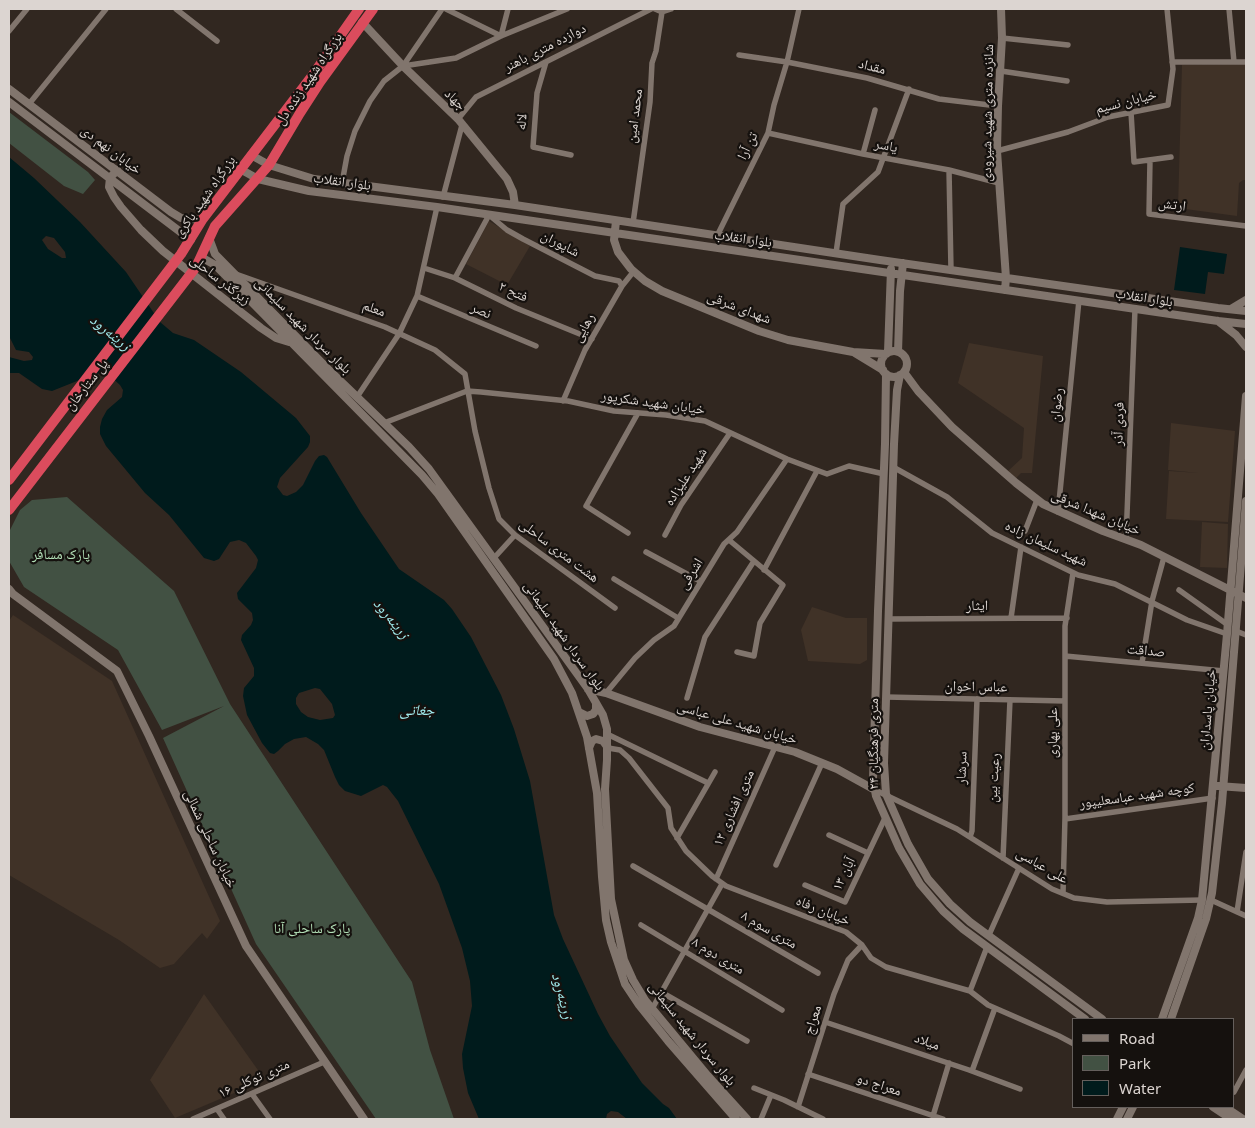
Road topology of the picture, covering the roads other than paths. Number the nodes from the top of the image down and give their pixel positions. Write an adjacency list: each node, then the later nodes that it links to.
1 (27, 9): 19 (street)
2 (106, 9): 36 (street)
3 (176, 9): 22 (street)
4 (359, 9): 44 (highway, بزرگراه شهید زنده دل)
5 (373, 9): 18 (highway, بزرگراه شهید زنده دل)
6 (442, 9): 30 (street)
7 (446, 9): 20 (street)
8 (508, 9): 20 (street)
9 (567, 9): 20 (street)
10 (650, 9): 25 (street, دوازده متری باهنر)
11 (654, 9): 17 (street)
12 (671, 9): 17 (street)
13 (799, 9): 26 (street, تن آرا)
14 (1001, 9): 21 (main road, شانزده متری شهید شیرودی)
15 (1166, 9): 27 (street, خیابان نسیم)
16 (1229, 9): 28 (street)
17 (662, 12): 65 (street, محمد امین)
18 (362, 22): 30 (main road, جهاد); 49 (highway, بزرگراه شهید زنده دل)
19 (9, 31)
20 (501, 36): 30 (street)
21 (1002, 38): 23 (street); 31 (main road, شانزده متری شهید شیرودی)
22 (217, 41)
23 (1068, 45)
24 (739, 55): 26 (street, مقداد)
25 (546, 62): 40 (street, دوازده متری باهنر); 45 (street, لاله)
26 (787, 62): 34 (street, مقداد); 41 (street, تن آرا)
27 (1172, 62): 28 (street); 39 (street, خیابان نسیم)
28 (1234, 62): 29 (street)
29 (1246, 62)
30 (403, 66): 40 (main road, جهاد); 56 (street)
31 (1001, 71): 32 (street); 37 (main road, شانزده متری شهید شیرودی)
32 (1067, 81)
33 (9, 89): 36 (main road, خیابان نهم دی)
34 (909, 89): 37 (street, مقداد); 47 (street)
35 (9, 102): 53 (main road, خیابان نهم دی)
36 (30, 104): 51 (main road, خیابان نهم دی)
37 (998, 106): 42 (main road, شانزده متری شهید شیرودی)
38 (875, 110): 43 (street)
39 (1131, 112): 42 (street, خیابان نسیم); 48 (street)
40 (460, 122): 59 (street); 60 (main road, جهاد)
41 (768, 133): 43 (street, یاسر); 68 (street, تن آرا)
42 (997, 151): 57 (main road, شانزده متری شهید شیرودی)
43 (863, 154): 47 (street, یاسر)
44 (251, 155): 49 (main road, بلوار انقلاب); 50 (highway, بزرگراه شهید باکری)
45 (571, 155)
46 (1171, 157): 48 (street)
47 (882, 158): 52 (street, یاسر); 71 (street)
48 (1150, 160): 66 (street, ارتش)
49 (269, 165): 54 (main road, بلوار انقلاب); 55 (highway, بزرگراه شهید زنده دل)
50 (240, 169): 55 (main road, بلوار انقلاب); 63 (highway, بزرگراه شهید باکری)
51 (117, 170): 53 (main road); 63 (main road, خیابان نهم دی)
52 (949, 170): 57 (street, یاسر); 77 (street)
53 (110, 178): 70 (main road, خیابان نهم دی); 98 (main road, زیرگذر ساحلی)
54 (314, 179): 56 (main road, بلوار انقلاب); 58 (main road)
55 (258, 180): 58 (main road, بلوار انقلاب); 69 (highway, بزرگراه شهید باکری)
56 (342, 184): 59 (main road, بلوار انقلاب)
57 (999, 184): 83 (main road, شانزده متری شهید شیرودی)
58 (309, 191): 61 (main road, بلوار انقلاب)
59 (443, 197): 60 (main road, بلوار انقلاب)
60 (515, 205): 64 (main road, بلوار انقلاب)
61 (437, 207): 62 (main road, بلوار انقلاب); 76 (street)
62 (490, 215): 67 (main road, بلوار انقلاب); 82 (street); 84 (street, شاپوران)
63 (202, 220): 70 (highway, بزرگراه شهید باکری)
64 (616, 221): 65 (main road, بلوار انقلاب); 67 (main road)
65 (633, 223): 68 (main road, بلوار انقلاب)
66 (1246, 226)
67 (615, 233): 78 (main road, شهدای شرقی); 80 (main road, بلوار انقلاب)
68 (717, 236): 71 (main road, بلوار انقلاب)
69 (209, 238): 73 (highway, بزرگراه شهید باکری); 79 (main road, بلوار سردار شهید سلیمانی)
70 (191, 240): 72 (highway, بزرگراه شهید باکری)
71 (836, 253): 74 (main road, بلوار انقلاب)
72 (181, 254): 117 (highway, پل ستارخان)
73 (198, 262): 86 (main road, بلوار سردار شهید سلیمانی); 120 (highway, پل ستارخان)
74 (892, 262): 75 (main road, بلوار انقلاب); 80 (main road)
75 (903, 263): 77 (main road, بلوار انقلاب); 81 (main road)
76 (424, 268): 82 (street, فتح ۲); 87 (street)
77 (951, 270): 83 (main road, بلوار انقلاب)
78 (634, 271): 84 (street, رهایی); 101 (main road, شهدای شرقی)
79 (233, 272): 86 (main road, بلوار سردار شهید سلیمانی); 96 (street, معلم)
80 (891, 274): 81 (main road, بلوار انقلاب); 103 (main road)
81 (902, 275): 85 (main road, بلوار انقلاب); 102 (main road)
82 (455, 278): 97 (street, فتح ۲)
83 (1006, 278): 85 (main road, شانزده متری شهید شیرودی); 90 (main road, بلوار انقلاب)
84 (622, 286): 97 (street, رهایی)
85 (1005, 290): 88 (main road, بلوار انقلاب)
86 (248, 294): 98 (main road, بلوار سردار شهید سلیمانی); 108 (main road, بلوار سردار شهید سلیمانی)
87 (417, 296): 96 (street); 99 (street, نصر)
88 (1079, 300): 91 (main road, بلوار انقلاب); 121 (street, رضوان)
89 (1246, 300): 92 (main road)
90 (1214, 308): 92 (main road, بلوار انقلاب); 94 (main road)
91 (1136, 309): 94 (main road, بلوار انقلاب); 127 (street, فردی آذر)
92 (1231, 309): 93 (main road, بلوار انقلاب)
93 (1246, 311)
94 (1215, 321): 95 (main road, بلوار انقلاب); 100 (main road)
95 (1246, 324)
96 (399, 334): 106 (street, معلم); 108 (street)
97 (592, 339): 109 (street, رهایی)
98 (291, 343): 164 (main road, بلوار سردار شهید سلیمانی)
99 (536, 346)
100 (1246, 347)
101 (853, 352): 103 (main road, شهدای شرقی); 104 (main road)
102 (898, 352): 103 (main road); 105 (main road)
103 (887, 353): 104 (main road)
104 (884, 372): 105 (main road); 116 (main road, ۲۴ متری فرهنگیان)
105 (902, 374): 114 (main road, ۲۴ متری فرهنگیان); 118 (main road, خیابان شهدا شرقی)
106 (467, 391): 109 (street, خیابان شهید شکرپور); 111 (street); 124 (street, هشت متری ساحلی)
107 (1246, 396): 138 (main road, خیابان پاسداران)
108 (357, 397): 111 (main road, بلوار سردار شهید سلیمانی)
109 (563, 401): 110 (street, خیابان شهید شکرپور)
110 (638, 413): 112 (street, خیابان شهید شکرپور); 123 (street)
111 (384, 423): 131 (main road, بلوار سردار شهید سلیمانی)
112 (730, 433): 113 (street, خیابان شهید شکرپور); 125 (street, شهید علیزاده)
113 (787, 459): 115 (street, خیابان شهید شکرپور); 126 (street, اشرفی)
114 (893, 467): 128 (street, شهید سلیمان زاده); 146 (main road, ۲۴ متری فرهنگیان)
115 (818, 471): 116 (street, خیابان شهید شکرپور); 133 (street)
116 (884, 474): 157 (main road, ۲۴ متری فرهنگیان)
117 (9, 480)
118 (1037, 500): 121 (main road, خیابان شهدا شرقی); 122 (street)
119 (1246, 502): 140 (main road)
120 (9, 510)
121 (1058, 512): 127 (main road, خیابان شهدا شرقی)
122 (1025, 531)
123 (628, 533)
124 (515, 535): 131 (street); 142 (street, هشت متری ساحلی)
125 (665, 535)
126 (729, 540): 132 (street); 136 (street, اشرفی)
127 (1126, 540): 130 (main road, خیابان شهدا شرقی)
128 (1021, 547): 134 (street, شهید سلیمان زاده); 144 (street)
129 (646, 552): 136 (street)
130 (1164, 557): 138 (main road, خیابان شهدا شرقی); 141 (street)
131 (494, 558): 155 (main road, بلوار سردار شهید سلیمانی)
132 (754, 561): 133 (street); 159 (street)
133 (764, 570): 151 (street)
134 (1073, 573): 141 (street, شهید سلیمان زاده); 145 (street, علی بهاری)
135 (614, 579): 143 (street)
136 (700, 581): 143 (street, اشرفی)
137 (1179, 590): 147 (street)
138 (1231, 591): 140 (main road, خیابان شهدا شرقی); 147 (main road, خیابان پاسداران)
139 (10, 592): 215 (main road, خیابان ساحلی شمالی)
140 (1243, 596): 148 (main road, خیابان پاسداران)
141 (1152, 601): 149 (street, شهید سلیمان زاده); 153 (street)
142 (615, 608)
143 (678, 618): 156 (street, اشرفی)
144 (1011, 618): 145 (street, ایثار); 146 (street, ایثار)
145 (1067, 618): 152 (street, علی بهاری)
146 (888, 619): 158 (main road, ۲۴ متری فرهنگیان)
147 (1228, 625): 149 (main road, خیابان پاسداران)
148 (1236, 631): 150 (street); 173 (main road, خیابان پاسداران)
149 (1227, 634): 154 (main road, خیابان پاسداران)
150 (1246, 635)
151 (737, 652)
152 (1065, 656): 153 (street, صداقت); 162 (street, علی بهاری)
153 (1142, 663): 154 (street, صداقت)
154 (1224, 671): 172 (main road, خیابان پاسداران)
155 (588, 689): 156 (main road, خیابان شهید علی عباسی); 163 (main road, بلوار سردار شهید سلیمانی)
156 (606, 693): 166 (main road, خیابان شهید علی عباسی)
157 (876, 697): 158 (main road); 175 (main road, ۲۴ متری فرهنگیان)
158 (886, 697): 160 (street, عباس اخوان); 176 (main road, ۲۴ متری فرهنگیان)
159 (687, 698)
160 (977, 699): 161 (street, عباس اخوان); 181 (street, سرشار)
161 (1010, 700): 162 (street, عباس اخوان); 185 (street, رعیت بین)
162 (1065, 701): 179 (street, علی بهاری)
163 (596, 702): 164 (main road); 165 (main road, بلوار سردار شهید سلیمانی)
164 (579, 712): 168 (main road, بلوار سردار شهید سلیمانی)
165 (607, 734): 167 (main road, بلوار سردار شهید سلیمانی); 171 (street)
166 (775, 747): 169 (main road, خیابان شهید علی عباسی); 189 (street, ۱۲ متری افشاری)
167 (608, 748): 168 (main road); 182 (street, خیابان رفاه); 206 (main road, بلوار سردار شهید سلیمانی)
168 (589, 749): 234 (main road, بلوار سردار شهید سلیمانی)
169 (822, 763): 175 (main road, خیابان شهید علی عباسی); 186 (street)
170 (714, 772): 171 (street)
171 (708, 783): 182 (street)
172 (1214, 785): 173 (main road); 177 (main road, خیابان پاسداران)
173 (1224, 786): 174 (main road); 193 (main road, خیابان پاسداران)
174 (1246, 788)
175 (875, 790): 176 (street, علی عباسی); 178 (main road, ۲۴ متری فرهنگیان)
176 (886, 794): 181 (street, علی عباسی); 198 (main road, ۲۴ متری فرهنگیان)
177 (1213, 798): 179 (street, کوچه شهید عباسعلیپور); 193 (main road, خیابان پاسداران)
178 (885, 818): 184 (street, ۱۳ آبان); 200 (main road, ۲۴ متری فرهنگیان)
179 (1065, 819): 192 (street, علی بهاری)
180 (829, 835): 184 (street)
181 (970, 837): 185 (street, علی عباسی)
182 (677, 838): 189 (street, خیابان رفاه)
183 (1246, 852): 195 (street)
184 (868, 853): 191 (street, ۱۳ آبان)
185 (1003, 858): 188 (street, علی عباسی)
186 (776, 865)
187 (633, 866): 194 (street, ۸ متری سوم)
188 (1019, 868): 192 (street, علی عباسی); 198 (street)
189 (716, 879): 190 (street, خیابان رفاه)
190 (722, 884): 194 (street); 199 (street, خیابان رفاه)
191 (805, 885)
192 (1062, 893): 193 (street, علی عباسی)
193 (1206, 900): 195 (street); 210 (main road, خیابان پاسداران); 211 (main road, خیابان پاسداران)
194 (708, 909): 201 (street); 202 (street, ۸ متری سوم)
195 (1237, 912): 196 (street)
196 (1246, 916)
197 (641, 925): 201 (street, ۸ متری دوم)
198 (989, 935): 209 (main road, ۲۴ متری فرهنگیان)
199 (862, 945): 203 (street, خیابان رفاه); 212 (street, معراج)
200 (987, 946): 203 (street); 208 (main road, ۲۴ متری فرهنگیان)
201 (685, 951): 204 (street); 207 (street, ۸ متری دوم)
202 (818, 973)
203 (970, 991): 205 (street, خیابان رفاه)
204 (661, 992): 206 (street); 213 (street)
205 (995, 1008): 214 (street, خیابان رفاه); 218 (street)
206 (652, 1009): 235 (main road, بلوار سردار شهید سلیمانی)
207 (782, 1010)
208 (1084, 1018)
209 (1101, 1018)
210 (1162, 1018)
211 (1171, 1018)
212 (826, 1022): 216 (street, میلاد); 219 (street, معراج)
213 (747, 1041)
214 (1072, 1043)
215 (324, 1062): 223 (street, ۱۶ متری توکلی); 233 (main road, خیابان ساحلی شمالی)
216 (949, 1063): 218 (street, میلاد); 229 (street)
217 (1246, 1070): 222 (street)
218 (972, 1071): 221 (street, میلاد)
219 (808, 1074): 225 (street, معراج); 229 (street, معراج دو)
220 (754, 1088): 224 (street)
221 (1020, 1089)
222 (1235, 1090)
223 (252, 1094): 228 (street, ۱۶ متری توکلی); 232 (street)
224 (771, 1095): 225 (street); 236 (street)
225 (798, 1107): 237 (street)
226 (1214, 1108): 239 (main road)
227 (1227, 1108): 240 (main road)
228 (217, 1109): 230 (street, ۱۶ متری توکلی); 231 (street)
229 (933, 1116): 238 (street, معراج دو)
230 (193, 1119)
231 (224, 1119)
232 (270, 1119)
233 (364, 1119)
234 (736, 1119)
235 (746, 1119)
236 (761, 1119)
237 (823, 1119)
238 (943, 1119)
239 (1230, 1119)
240 (1242, 1119)

